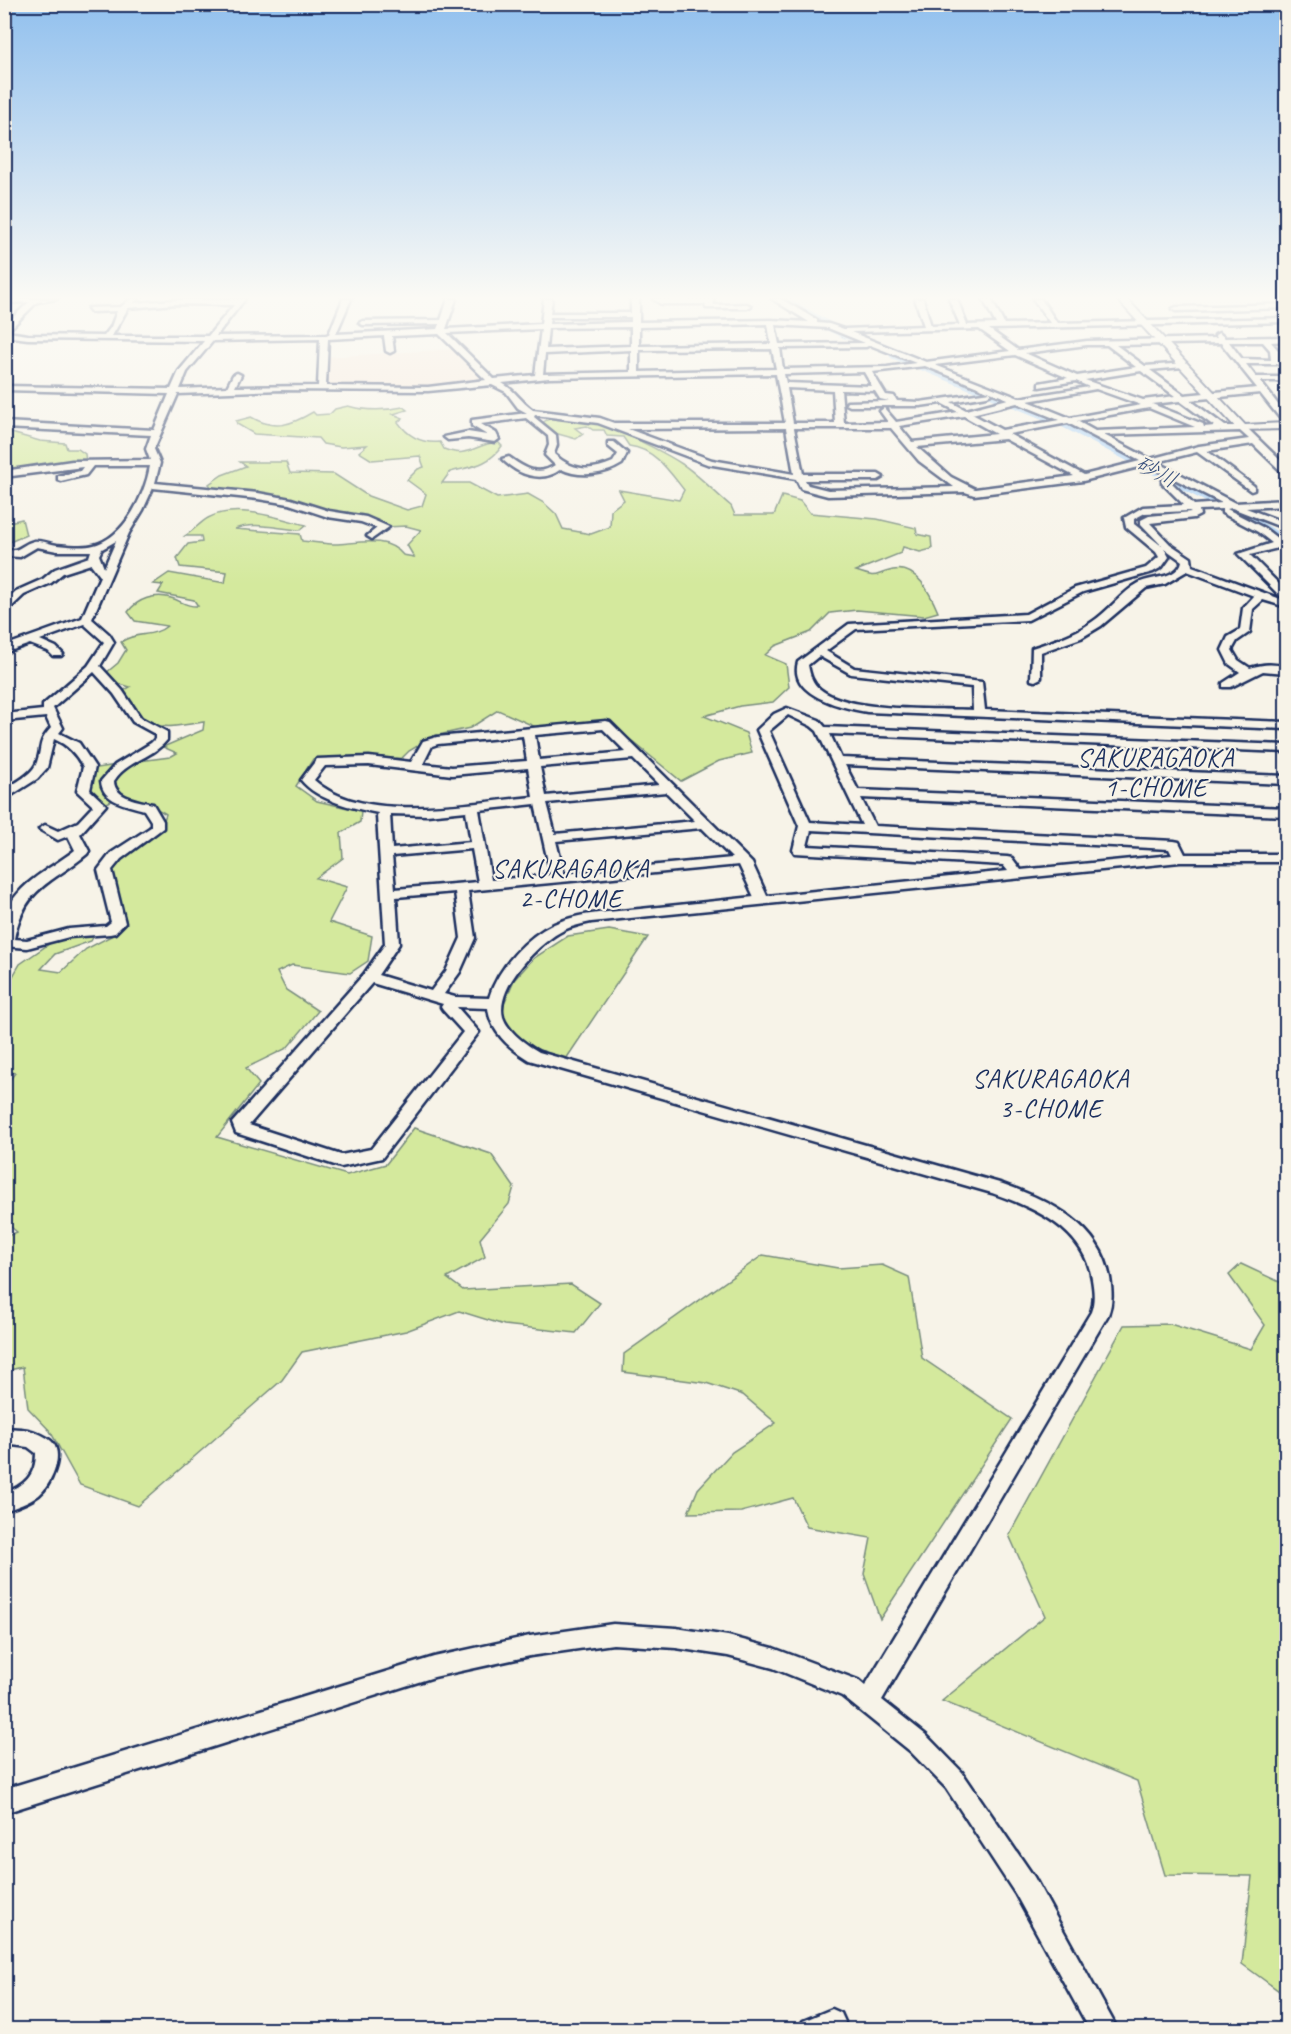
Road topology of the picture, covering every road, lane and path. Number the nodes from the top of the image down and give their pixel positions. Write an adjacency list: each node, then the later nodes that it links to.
1 (171, 394): 35 (street)
2 (512, 394): 22 (street)
3 (785, 394): 29 (street)
4 (837, 394): 30 (street)
5 (881, 394): 18 (street)
6 (987, 394): 16 (street); 17 (street)
7 (1002, 394): 15 (street)
8 (1063, 394): 15 (street)
9 (1121, 394): 20 (street)
10 (1177, 394): 14 (street)
11 (1222, 394): 13 (street)
12 (1266, 394): 24 (street)
13 (1211, 395): 14 (street); 33 (main road)
14 (1182, 398): 20 (street); 32 (street)
15 (1017, 400): 17 (street); 25 (street)
16 (943, 401): 18 (street); 23 (street)
17 (1007, 402): 23 (street); 25 (street)
18 (895, 403): 19 (street)
19 (850, 404)
20 (1145, 404): 25 (street); 34 (street)
21 (884, 411): 27 (street)
22 (531, 413): 28 (street); 38 (street); 48 (street)
23 (965, 414): 27 (street); 37 (street)
24 (1287, 420)
25 (1063, 421): 36 (street); 37 (street); 47 (street)
26 (4, 424): 35 (street)
27 (891, 425): 30 (street); 42 (street)
28 (614, 426): 29 (street); 51 (street)
29 (790, 426): 30 (street); 51 (street)
30 (840, 426)
31 (1287, 426): 33 (main road)
32 (1222, 428): 33 (street); 34 (street); 40 (street)
33 (1242, 428): 39 (street)
34 (1210, 429): 36 (street)
35 (156, 433): 45 (street)
36 (1095, 433): 47 (street)
37 (1002, 434): 42 (street); 54 (street)
38 (448, 437)
39 (1255, 441): 40 (street); 49 (street)
40 (1239, 442): 43 (street)
41 (611, 444): 48 (street)
42 (912, 445): 58 (street)
43 (1199, 449): 47 (street); 57 (street)
44 (506, 459): 48 (street)
45 (156, 463): 46 (street); 56 (street)
46 (90, 464): 50 (street); 53 (street)
47 (1145, 464): 54 (street); 55 (street); 62 (street)
48 (561, 465)
49 (1287, 471)
50 (4, 474)
51 (799, 477): 52 (street); 58 (street)
52 (878, 477)
53 (61, 478)
54 (1083, 478): 58 (street)
55 (1168, 480): 60 (street); 61 (street)
56 (150, 485): 65 (street); 66 (street)
57 (1251, 488)
58 (966, 489)
59 (1287, 503): 62 (street)
60 (1214, 505): 61 (street); 62 (street); 69 (street)
61 (1192, 506): 63 (street); 67 (street)
62 (1235, 506): 64 (street); 69 (street)
63 (1144, 522): 67 (street); 72 (street)
64 (1287, 526)
65 (124, 533): 71 (street); 73 (street)
66 (372, 536)
67 (1143, 536): 81 (street)
68 (20, 541): 70 (street)
69 (1284, 543): 75 (street)
70 (4, 551): 71 (street)
71 (96, 554): 73 (street); 77 (street)
72 (1186, 567): 74 (street); 86 (street)
73 (104, 575): 78 (street)
74 (1262, 595): 76 (street); 85 (street)
75 (1287, 596)
76 (1287, 604)
77 (6, 606)
78 (86, 620): 79 (street); 83 (street)
79 (31, 640): 80 (street); 82 (street)
80 (4, 650)
81 (818, 651): 89 (street); 89 (street)
82 (57, 654)
83 (94, 666): 88 (street); 125 (street)
84 (1287, 670): 85 (street)
85 (1247, 671): 87 (street)
86 (1035, 678)
87 (1227, 685)
88 (50, 712): 90 (street); 94 (street)
89 (979, 714): 91 (street)
90 (4, 718)
91 (1287, 726)
92 (822, 730): 95 (street); 97 (street); 110 (street)
93 (528, 732): 96 (street); 98 (street); 99 (street)
94 (52, 734): 103 (street); 109 (street)
95 (1287, 748)
96 (635, 755): 98 (street); 101 (street)
97 (837, 761): 100 (street); 102 (street)
98 (534, 764): 99 (street); 104 (street)
99 (415, 767): 106 (street)
100 (1287, 780)
101 (668, 788): 104 (street); 108 (street)
102 (853, 794): 107 (street); 112 (street)
103 (4, 796)
104 (540, 800): 105 (street); 113 (street)
105 (472, 806): 106 (street); 114 (street)
106 (386, 810): 115 (street)
107 (1287, 812)
108 (705, 824): 113 (street); 118 (street)
109 (81, 825): 111 (street); 125 (street)
110 (805, 826): 112 (street); 119 (street)
111 (45, 829)
112 (870, 829): 116 (street)
113 (549, 838): 120 (street)
114 (478, 845): 115 (street); 121 (street)
115 (386, 853): 123 (street)
116 (1180, 858): 117 (street); 119 (street)
117 (1287, 858)
118 (742, 861): 120 (street); 124 (street)
119 (1016, 873): 124 (street)
120 (559, 879): 121 (street)
121 (485, 886): 122 (street)
122 (461, 888): 123 (street); 127 (street)
123 (389, 894): 126 (street)
124 (762, 900): 129 (street)
125 (5, 942)
126 (369, 977): 127 (street); 128 (street)
127 (435, 996): 128 (street)
128 (454, 1002): 129 (street)
129 (496, 1003): 132 (street)
130 (4, 1436): 131 (street)
131 (4, 1502)
132 (869, 1701): 133 (street); 134 (street)
133 (4, 1801)
134 (1104, 2030)

